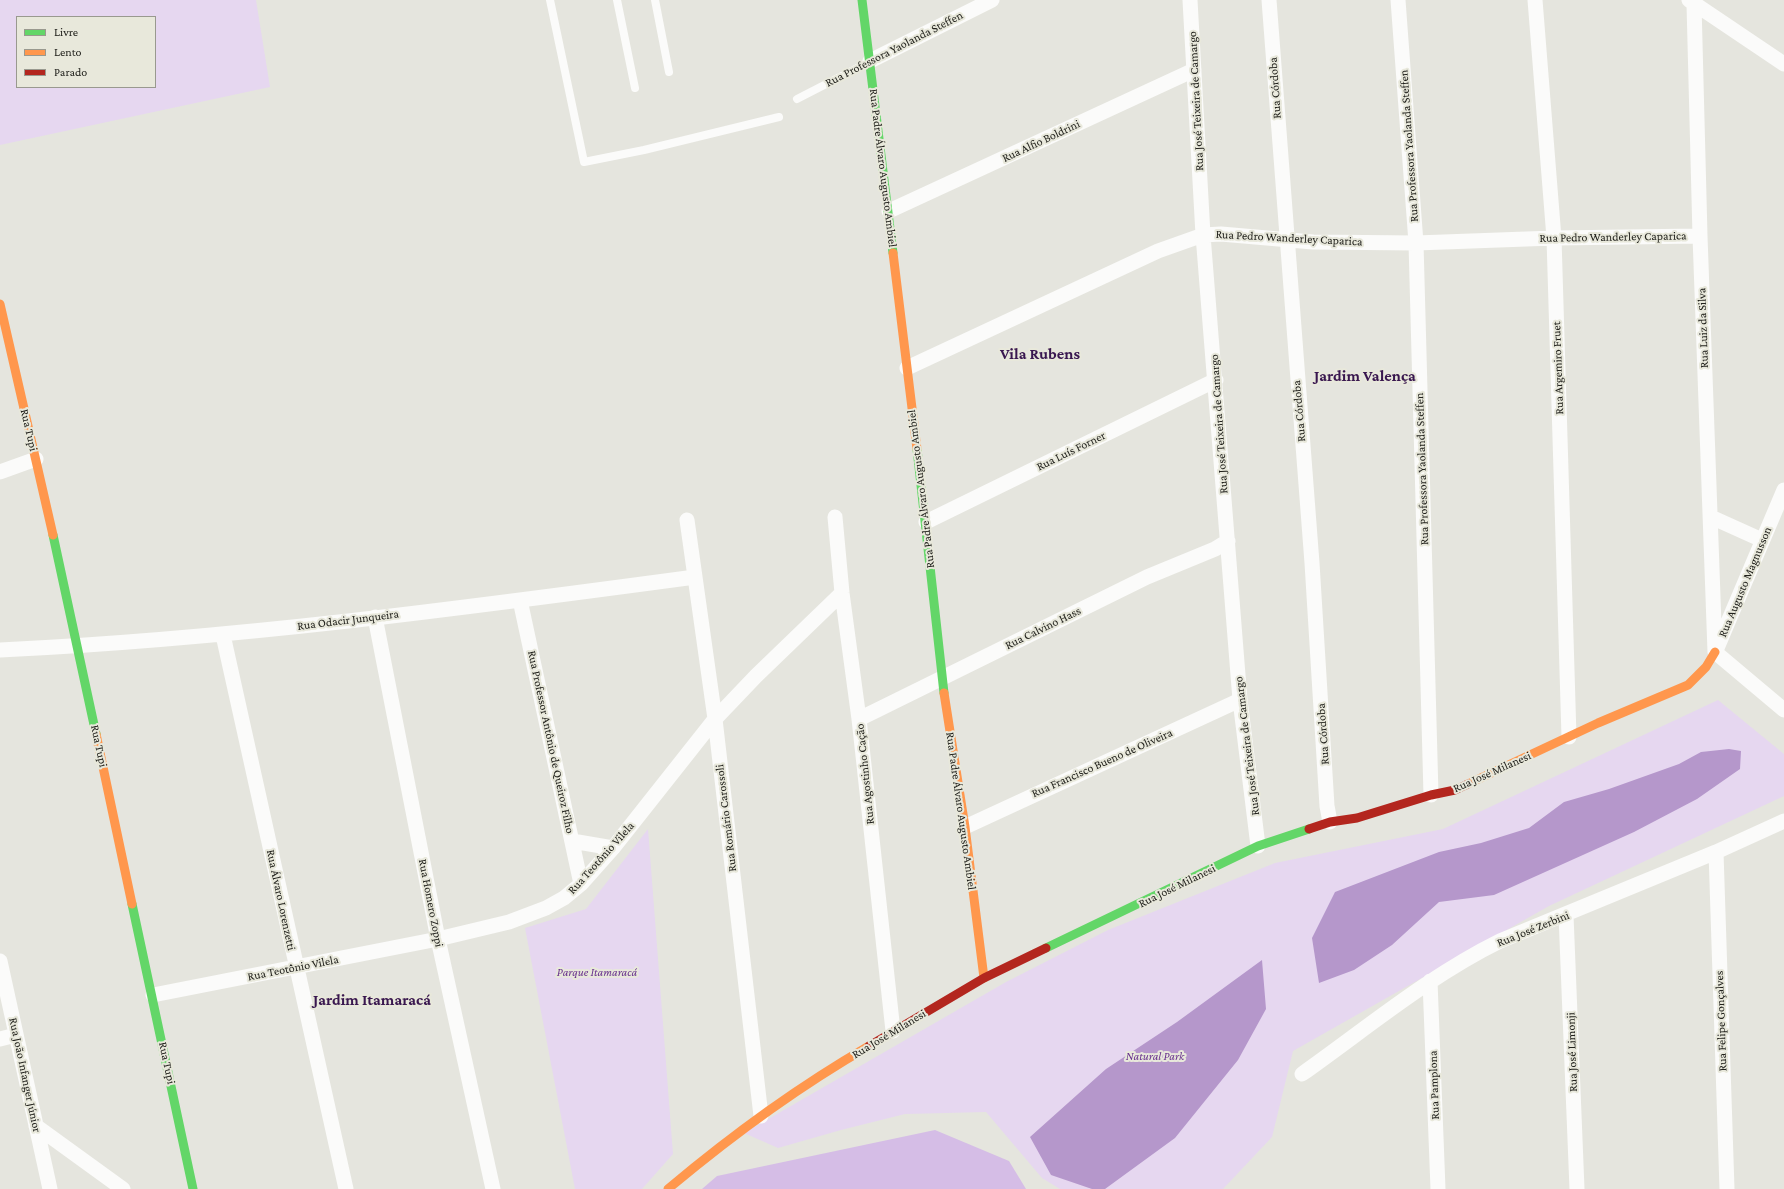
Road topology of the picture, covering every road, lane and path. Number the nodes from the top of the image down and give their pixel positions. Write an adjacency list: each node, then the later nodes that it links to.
1 (550, 0): 17 (lane)
2 (617, 0): 15 (lane)
3 (655, 0): 14 (lane)
4 (862, 0): 11 (street, Rua Padre Álvaro Augusto Ambiel)
5 (992, 0): 11 (street, Rua Professora Yaolanda Steffen)
6 (1190, 0): 13 (street, Rua José Teixeira de Camargo)
7 (1269, 0): 22 (street, Rua Córdoba)
8 (1398, 0): 23 (street, Rua Professora Yaolanda Steffen)
9 (1535, 0): 21 (street, Rua Argemiro Fruet)
10 (1692, 2): 12 (street); 20 (street, Rua Luiz da Silva)
11 (870, 61): 16 (lane, Rua Professora Yaolanda Steffen); 18 (street, Rua Padre Álvaro Augusto Ambiel)
12 (1784, 64)
13 (1194, 70): 18 (street, Rua Alfio Boldrini); 19 (street, Rua José Teixeira de Camargo)
14 (669, 72)
15 (635, 88)
16 (797, 99)
17 (779, 117)
18 (889, 211): 26 (street, Rua Padre Álvaro Augusto Ambiel)
19 (1204, 235): 22 (street, Rua Pedro Wanderley Caparica); 26 (street, Rua Pedro Wanderley Caparica); 27 (street, Rua José Teixeira de Camargo)
20 (1700, 236): 21 (street, Rua Pedro Wanderley Caparica); 32 (street, Rua Luiz da Silva)
21 (1554, 238): 23 (street, Rua Pedro Wanderley Caparica); 50 (street, Rua Argemiro Fruet)
22 (1286, 240): 23 (street, Rua Pedro Wanderley Caparica); 53 (street, Rua Córdoba)
23 (1416, 243): 51 (street, Rua Professora Yaolanda Steffen)
24 (0, 304): 25 (street, Rua Tupi)
25 (1, 314): 28 (street, Rua Tupi)
26 (906, 368): 34 (street, Rua Padre Álvaro Augusto Ambiel)
27 (1216, 380): 34 (street, Rua Luís Forner); 36 (street, Rua José Teixeira de Camargo)
28 (36, 459): 29 (street); 42 (street, Rua Tupi)
29 (0, 472)
30 (1784, 490): 35 (street, Rua Augusto Magnusson)
31 (836, 517): 38 (street, Rua Agostinho Cação)
32 (1710, 517): 35 (street); 44 (street, Rua Luiz da Silva)
33 (687, 520): 37 (street, Rua Romário Carossoli)
34 (926, 522): 45 (street, Rua Padre Álvaro Augusto Ambiel)
35 (1762, 540): 44 (street, Rua Augusto Magnusson)
36 (1228, 541): 45 (street, Rua Calvino Hass); 46 (street, Rua José Teixeira de Camargo)
37 (695, 577): 39 (street, Rua Odacir Junqueira); 48 (street, Rua Romário Carossoli)
38 (842, 593): 48 (street, Rua Teotônio Vilela); 49 (street, Rua Agostinho Cação)
39 (520, 600): 40 (street, Rua Odacir Junqueira); 55 (street, Rua Professor Antônio de Queiroz Filho)
40 (375, 617): 41 (street, Rua Odacir Junqueira); 61 (street, Rua Homero Zoppi)
41 (223, 635): 42 (street, Rua Odacir Junqueira); 63 (street, Rua Álvaro Lorenzetti)
42 (77, 646): 43 (street, Rua Odacir Junqueira); 66 (street, Rua Tupi)
43 (0, 650)
44 (1715, 652): 47 (street); 50 (street, Rua José Milanesi)
45 (942, 677): 49 (street, Rua Calvino Hass); 54 (street, Rua Padre Álvaro Augusto Ambiel)
46 (1240, 700): 54 (street, Rua Francisco Bueno de Oliveira); 56 (street, Rua José Teixeira de Camargo)
47 (1784, 710)
48 (715, 719): 57 (street, Rua Teotônio Vilela); 71 (street, Rua Romário Carossoli)
49 (859, 719): 67 (street, Rua Agostinho Cação)
50 (1569, 737): 51 (street, Rua José Milanesi)
51 (1431, 795): 53 (street, Rua José Milanesi)
52 (1784, 821): 58 (street, Rua José Zerbini)
53 (1330, 822): 56 (street, Rua José Milanesi)
54 (965, 827): 64 (street, Rua Padre Álvaro Augusto Ambiel)
55 (572, 841): 57 (street); 59 (street, Rua Professor Antônio de Queiroz Filho)
56 (1258, 846): 64 (street, Rua José Milanesi)
57 (613, 848): 59 (street, Rua Teotônio Vilela)
58 (1716, 852): 60 (street, Rua José Zerbini); 81 (street, Rua Felipe Gonçalves)
59 (581, 884): 61 (street, Rua Teotônio Vilela)
60 (1566, 915): 65 (street, Rua José Zerbini); 80 (street, Rua José Limonji)
61 (438, 939): 63 (street, Rua Teotônio Vilela); 77 (street, Rua Homero Zoppi)
62 (0, 961): 68 (street, Rua João Infanger Júnior)
63 (296, 968): 66 (street, Rua Teotônio Vilela); 76 (street, Rua Álvaro Lorenzetti)
64 (984, 978): 67 (street, Rua José Milanesi)
65 (1430, 981): 70 (street, Rua José Zerbini); 79 (street, Rua Pamplona)
66 (152, 995): 75 (street, Rua Tupi)
67 (893, 1031): 71 (street, Rua José Milanesi)
68 (16, 1035): 69 (street); 72 (street, Rua João Infanger Júnior)
69 (0, 1039)
70 (1302, 1074)
71 (761, 1116): 78 (street, Rua José Milanesi)
72 (36, 1126): 73 (street, Rua João Infanger Júnior); 74 (street)
73 (50, 1189)
74 (124, 1189)
75 (193, 1189)
76 (346, 1189)
77 (492, 1189)
78 (668, 1189)
79 (1438, 1189)
80 (1577, 1189)
81 (1727, 1189)

